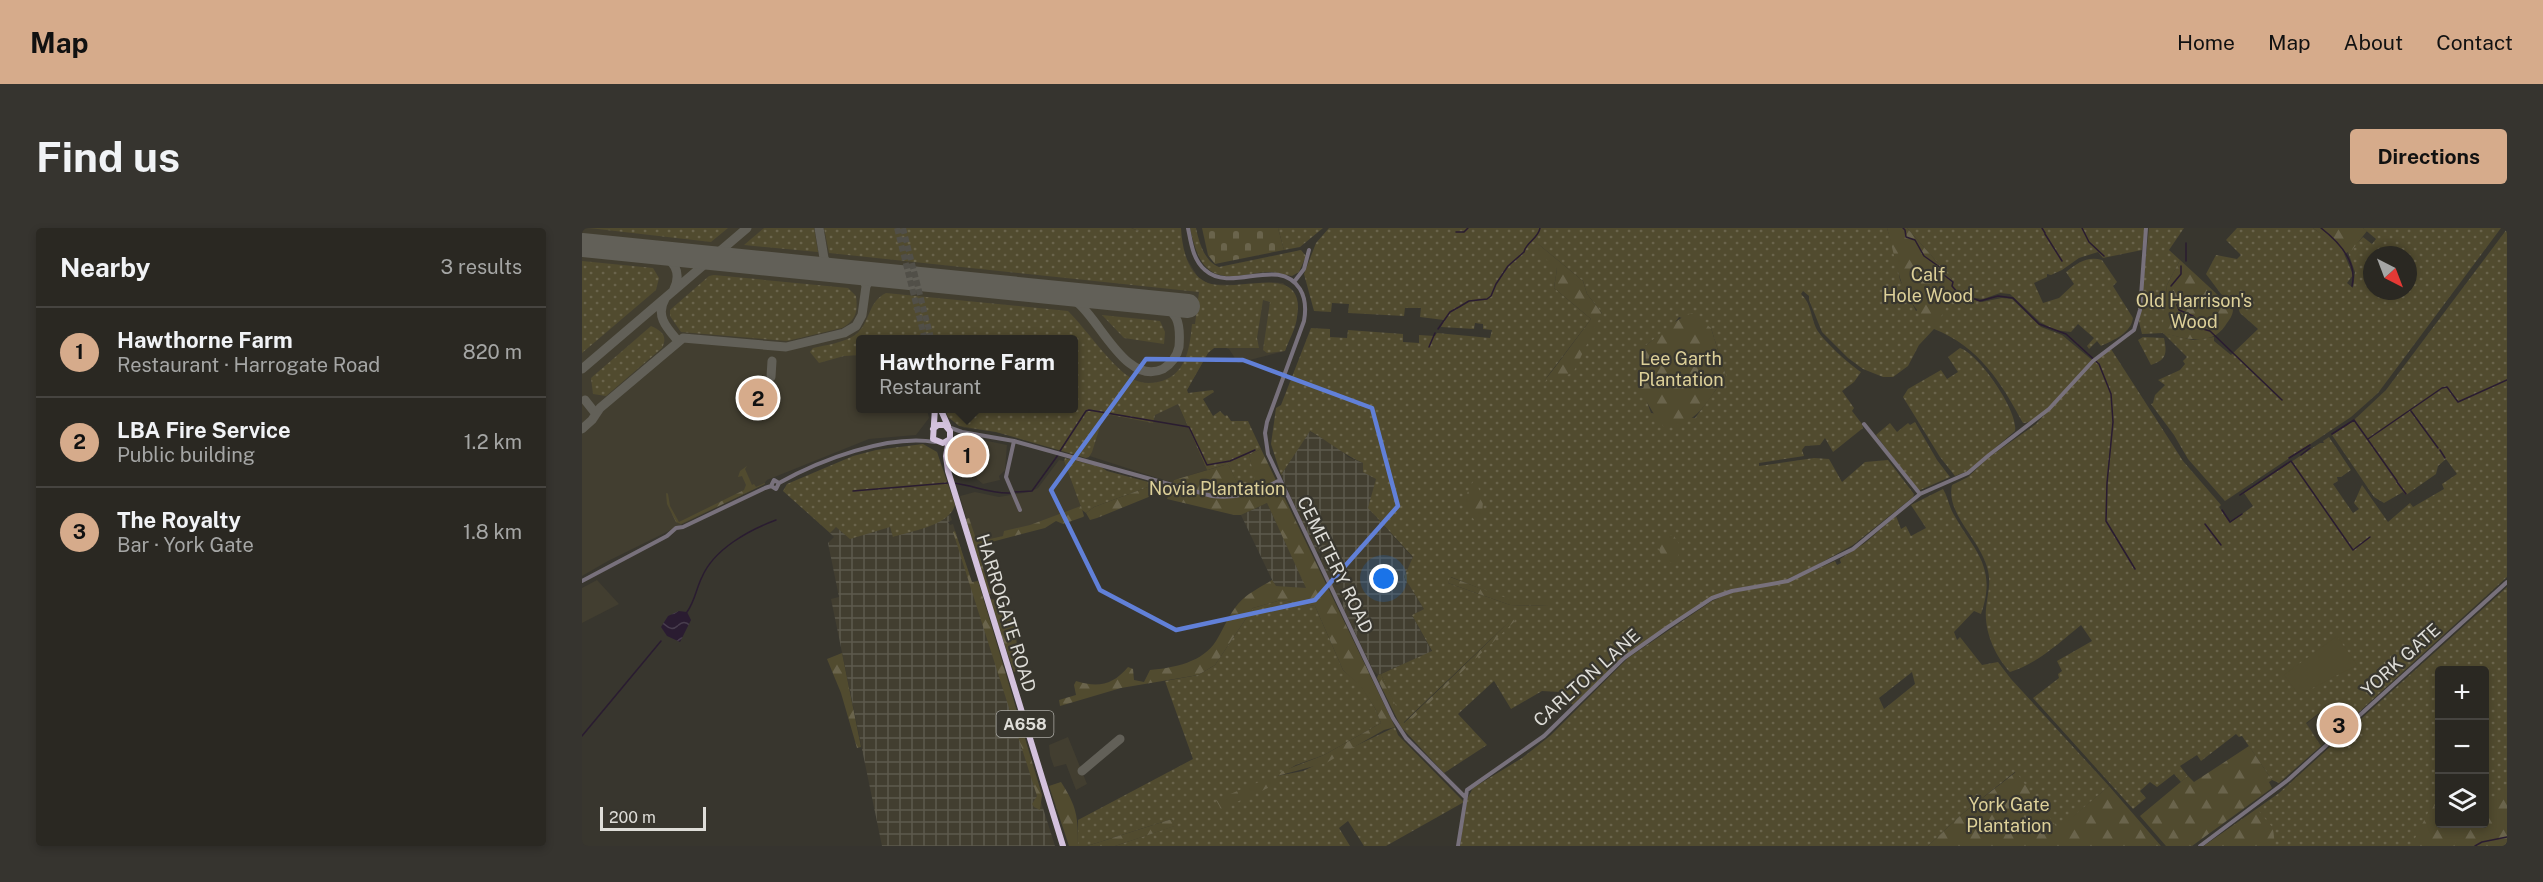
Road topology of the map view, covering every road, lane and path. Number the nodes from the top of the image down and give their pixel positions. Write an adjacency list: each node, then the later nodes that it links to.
1 (1188, 228): 4 (street)
2 (2146, 228): 17 (street, CARLTON LANE)
3 (1309, 250): 4 (street)
4 (1294, 282): 16 (street, CEMETERY ROAD)
5 (935, 413): 9 (highway)
6 (942, 413): 8 (highway)
7 (1864, 424): 17 (street)
8 (948, 427): 9 (highway); 10 (street); 11 (highway)
9 (933, 429): 12 (street); 14 (highway)
10 (962, 432): 11 (street); 13 (street)
11 (949, 439): 14 (highway); 15 (highway, HARROGATE ROAD / A658)
12 (922, 440): 14 (street); 19 (street)
13 (1014, 441): 16 (street); 18 (street)
14 (937, 442): 15 (highway, HARROGATE ROAD / A658)
15 (946, 456): 22 (highway, HARROGATE ROAD / A658)
16 (1280, 480): 21 (street, CEMETERY ROAD)
17 (1920, 494): 21 (street, CARLTON LANE)
18 (1020, 510)
19 (582, 581)
20 (2507, 582): 24 (street, YORK GATE)
21 (1466, 798): 23 (street)
22 (1064, 846)
23 (1458, 846)
24 (2200, 846)

